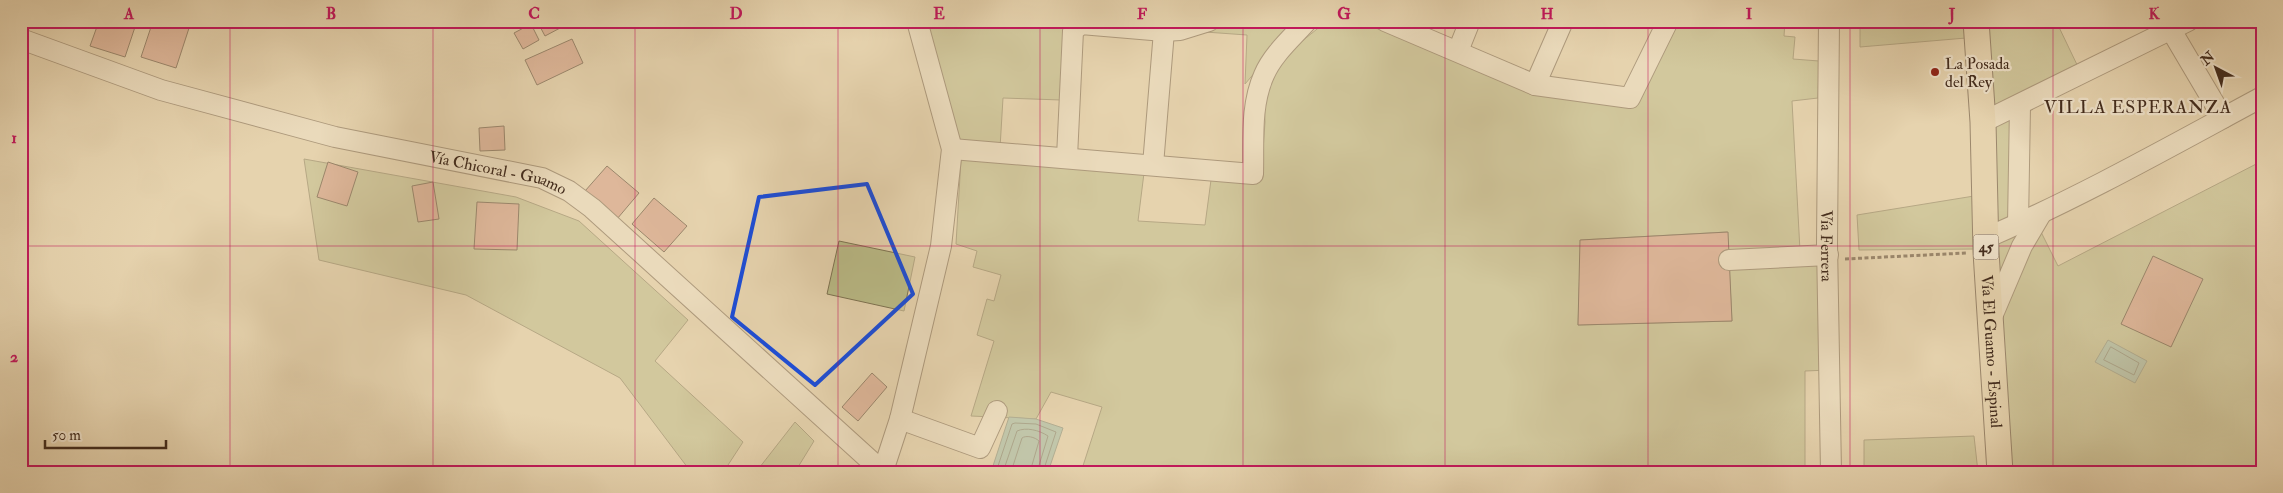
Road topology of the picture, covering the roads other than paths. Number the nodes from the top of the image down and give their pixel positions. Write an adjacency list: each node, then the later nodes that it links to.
1 (917, 21): 19 (street)
2 (1209, 21): 11 (street)
3 (1307, 21): 21 (street)
4 (1385, 21): 13 (street)
5 (1470, 21): 13 (street)
6 (1563, 21): 14 (street)
7 (1668, 21): 14 (street)
8 (1829, 21): 25 (street, Vía Ferrera)
9 (1976, 21): 18 (main road, Vía El Guamo - Espinal / 45)
10 (2179, 26): 16 (street); 17 (street)
11 (1164, 31): 20 (street); 21 (street)
12 (21, 39): 30 (street, Vía Chicoral - Guamo)
13 (1458, 51): 14 (street)
14 (1535, 85)
15 (2262, 97): 17 (street)
16 (2020, 106): 18 (street); 23 (street)
17 (2223, 118): 22 (street)
18 (1983, 122): 24 (main road, Vía El Guamo - Espinal / 45)
19 (952, 149): 20 (street); 29 (street)
20 (1067, 157): 21 (street)
21 (1153, 165)
22 (2041, 214): 23 (street); 27 (street)
23 (2018, 224): 24 (street)
24 (1986, 245): 27 (main road, Vía El Guamo - Espinal / 45)
25 (1836, 257): 26 (street); 31 (street, Vía Ferrera)
26 (1729, 260)
27 (1990, 320): 32 (main road, Vía El Guamo - Espinal / 45)
28 (997, 410): 29 (street)
29 (900, 419): 30 (street)
30 (883, 472)
31 (1831, 472)
32 (2000, 472)

